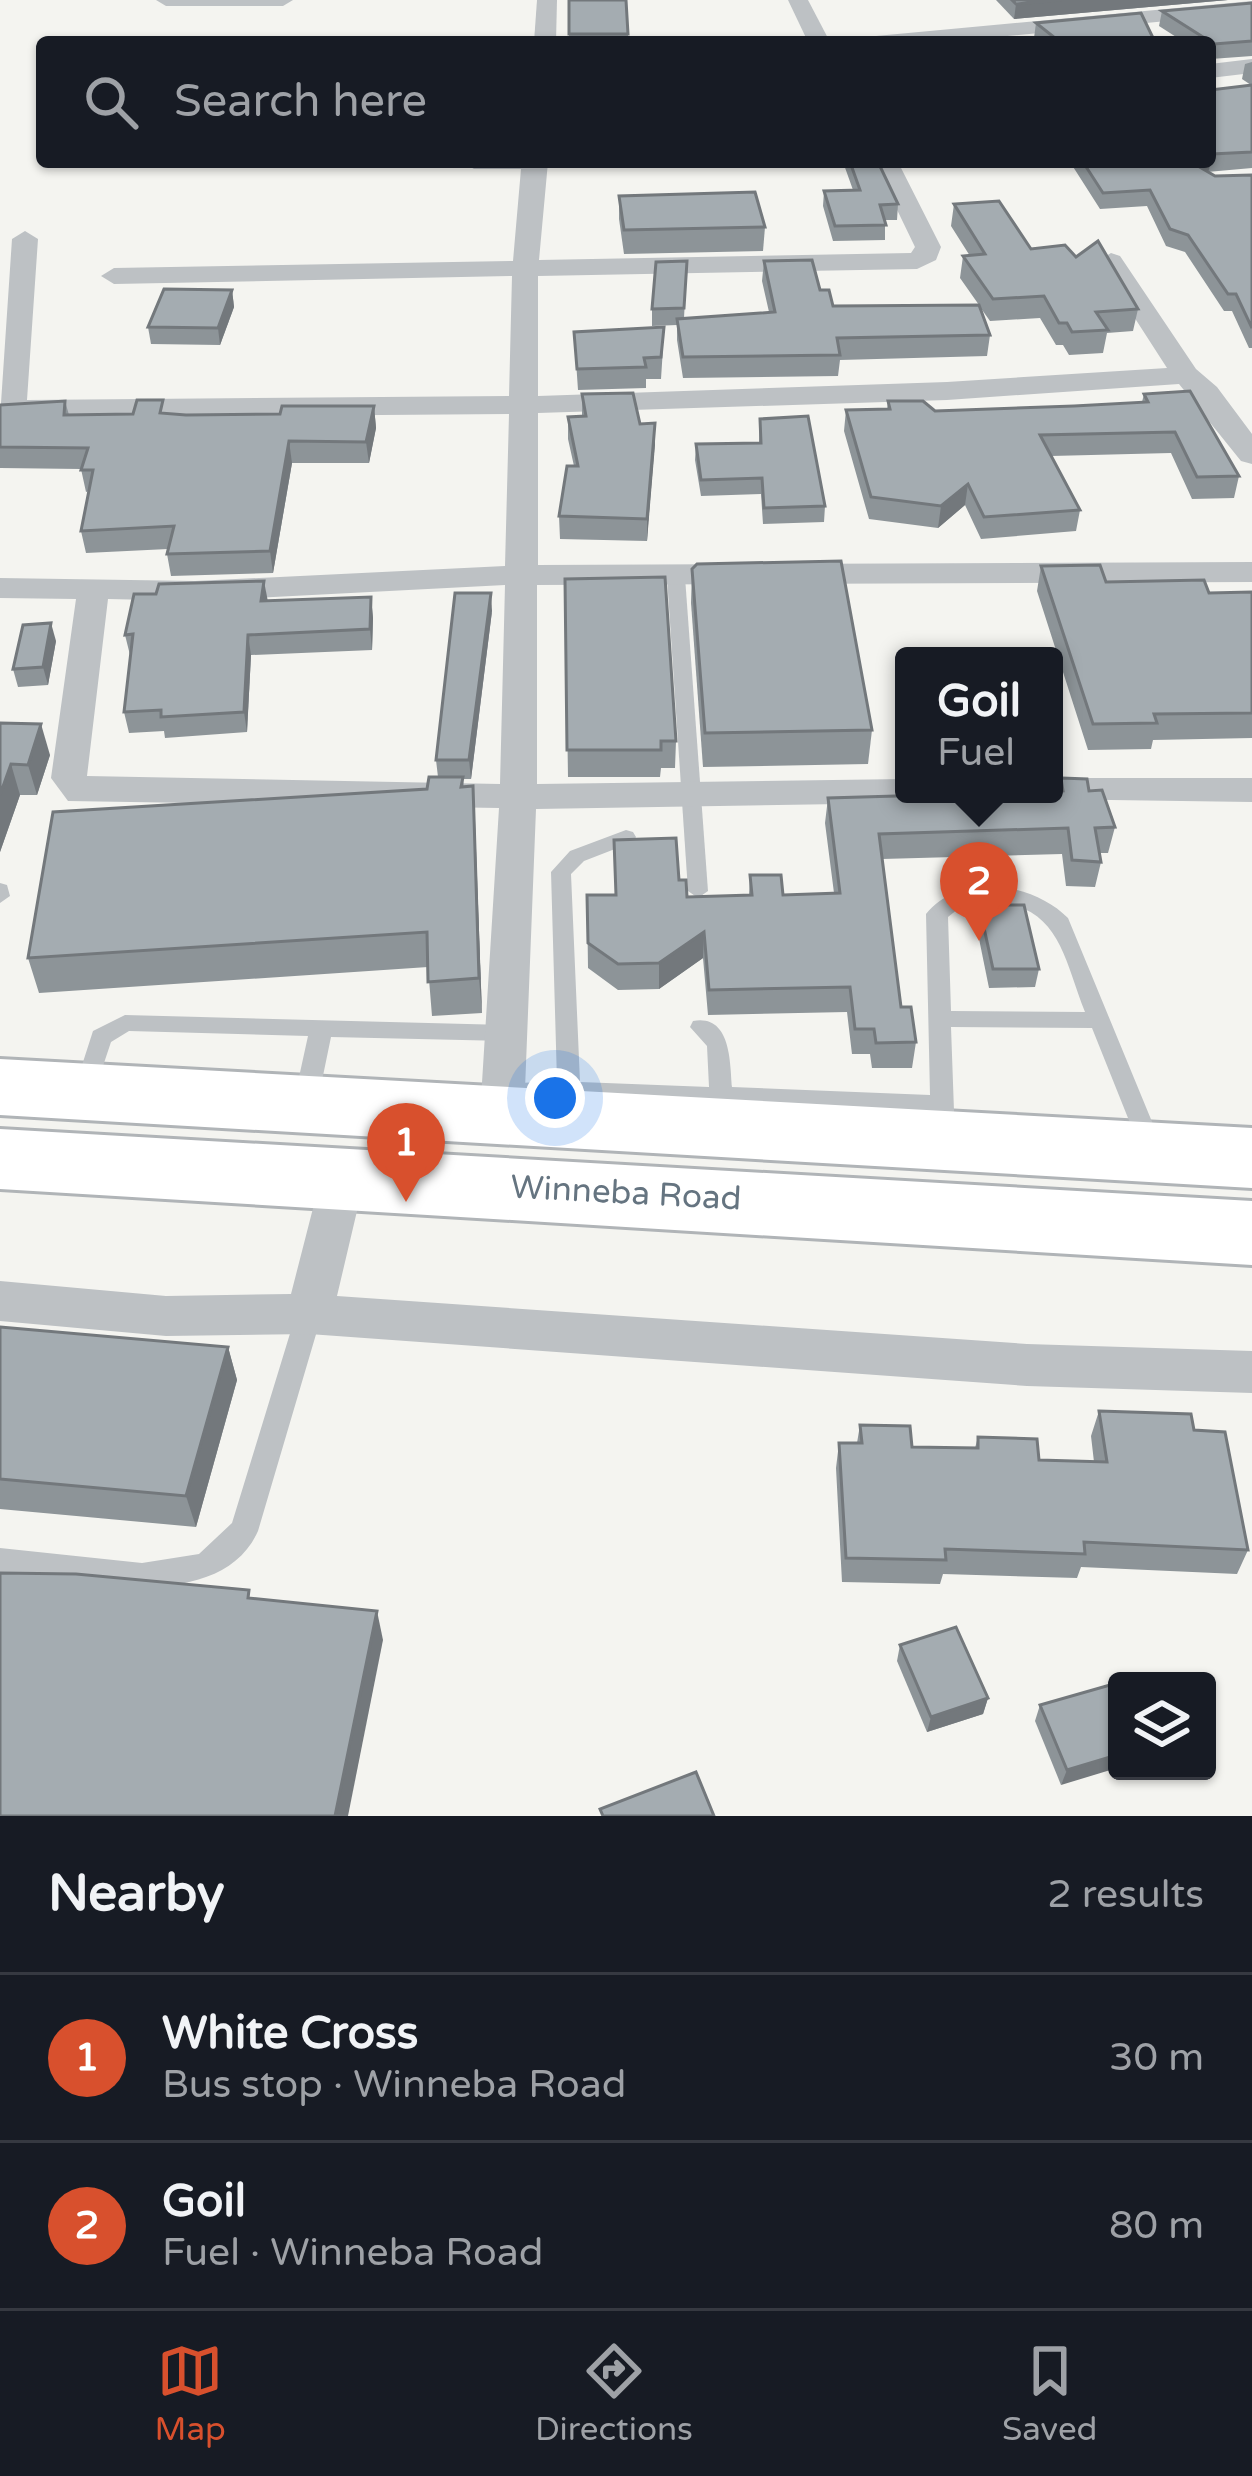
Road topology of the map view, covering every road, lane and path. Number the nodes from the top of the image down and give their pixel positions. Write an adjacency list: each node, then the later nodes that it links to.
1 (166, 0): 2 (street)
2 (284, 0)
3 (547, 0): 8 (street)
4 (798, 0): 9 (street)
5 (1190, 5): 6 (street); 7 (street)
6 (1252, 7)
7 (1021, 34): 10 (street)
8 (545, 36)
9 (816, 36)
10 (985, 36)
11 (1252, 66): 12 (street)
12 (1216, 70)
13 (534, 168): 17 (street)
14 (889, 168): 17 (street)
15 (25, 239): 21 (street)
16 (1111, 261): 19 (street)
17 (524, 272): 18 (street); 20 (street)
18 (114, 276)
19 (1186, 375): 20 (street); 22 (street)
20 (525, 405): 21 (street); 24 (street)
21 (6, 409)
22 (1252, 455)
23 (1252, 572): 25 (street)
24 (520, 575): 25 (street); 27 (street); 31 (street)
25 (676, 577): 32 (lane)
26 (0, 588): 27 (street)
27 (93, 592): 31 (street)
28 (1063, 790): 29 (street)
29 (1252, 790)
30 (895, 791): 32 (street)
31 (515, 795): 32 (street); 34 (street)
32 (691, 798): 36 (lane)
33 (626, 837): 35 (lane)
34 (514, 870): 35 (lane); 41 (street)
35 (561, 872): 44 (lane)
36 (698, 891)
37 (940, 1019): 38 (lane); 38 (lane); 48 (lane)
38 (1099, 1020): 49 (lane)
39 (701, 1027): 45 (lane)
40 (321, 1030): 41 (lane); 43 (lane); 47 (lane)
41 (506, 1033): 46 (street)
42 (0, 1087): 43 (highway)
43 (85, 1090): 47 (highway)
44 (569, 1090): 45 (lane); 46 (lane)
45 (721, 1096): 48 (lane)
46 (502, 1101): 47 (highway); 48 (highway)
47 (305, 1104)
48 (942, 1122): 49 (highway)
49 (1203, 1155): 52 (highway)
50 (0, 1159): 51 (highway, Winneba Road)
51 (344, 1177): 52 (highway, Winneba Road); 55 (street)
52 (1100, 1224): 53 (highway, Winneba Road)
53 (1252, 1233)
54 (0, 1301): 55 (street)
55 (308, 1314): 56 (street); 57 (lane)
56 (1252, 1372)
57 (0, 1561)

